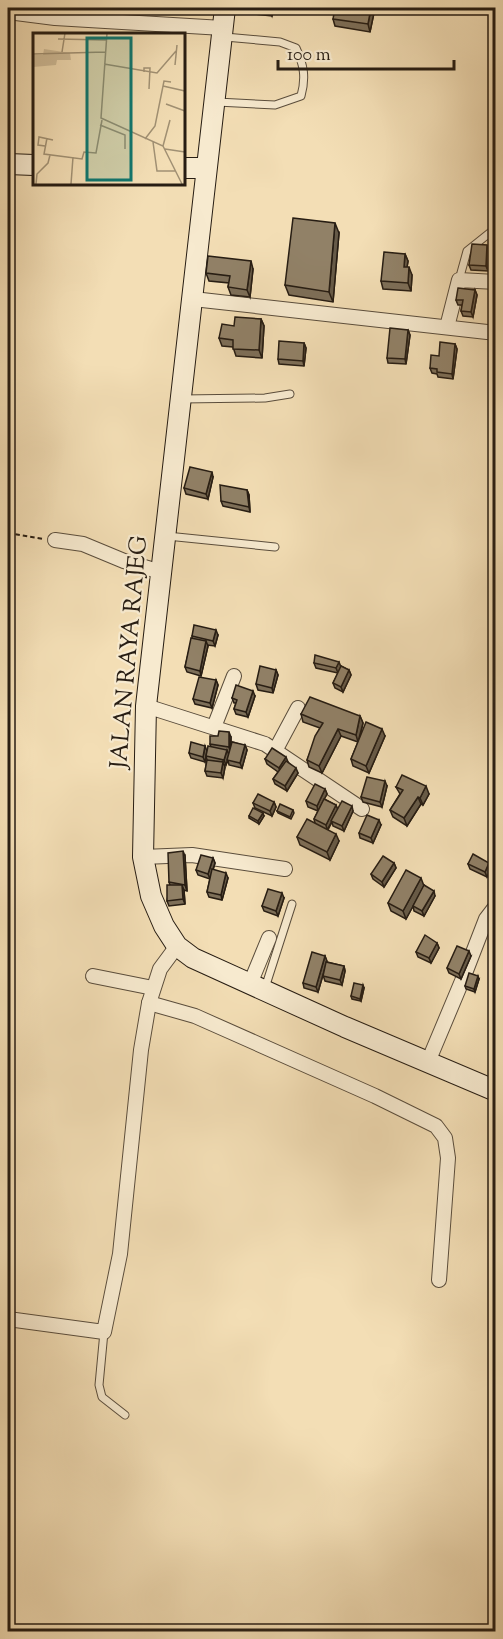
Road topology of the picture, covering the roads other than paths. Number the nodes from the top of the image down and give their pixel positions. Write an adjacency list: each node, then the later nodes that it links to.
1 (225, 8): 4 (main road, JALAN RAYA RAJEG)
2 (8, 12): 3 (street)
3 (78, 13): 4 (street)
4 (223, 32): 5 (main road, JALAN RAYA RAJEG); 5 (lane)
5 (215, 102): 9 (main road, JALAN RAYA RAJEG)
6 (8, 164): 7 (main road)
7 (33, 165)
8 (184, 168): 9 (main road)
9 (206, 168): 13 (main road, JALAN RAYA RAJEG)
10 (492, 231): 11 (lane)
11 (459, 280): 12 (street); 14 (street)
12 (495, 282)
13 (193, 299): 14 (street); 17 (main road, JALAN RAYA RAJEG)
14 (447, 327): 15 (street)
15 (495, 333)
16 (290, 394): 17 (lane)
17 (182, 399): 18 (main road, JALAN RAYA RAJEG)
18 (165, 536): 20 (lane); 21 (main road, JALAN RAYA RAJEG)
19 (55, 540): 21 (street)
20 (275, 547)
21 (161, 572): 23 (main road, JALAN RAYA RAJEG)
22 (234, 676): 25 (street)
23 (146, 706): 25 (street); 28 (main road, JALAN RAYA RAJEG)
24 (298, 708): 26 (street)
25 (214, 727): 26 (street)
26 (275, 751): 27 (street)
27 (362, 809)
28 (142, 857): 29 (street); 33 (main road, JALAN RAYA RAJEG)
29 (285, 869)
30 (292, 904): 35 (lane)
31 (495, 906): 38 (street)
32 (269, 938): 35 (street)
33 (177, 946): 35 (main road, JALAN RAYA RAJEG); 36 (street)
34 (93, 976): 36 (street)
35 (257, 987): 38 (main road, JALAN RAYA RAJEG)
36 (153, 988): 37 (street)
37 (149, 1003): 40 (street); 42 (street)
38 (428, 1062): 39 (main road, JALAN RAYA RAJEG)
39 (495, 1091)
40 (439, 1280)
41 (8, 1319): 42 (street)
42 (104, 1332): 43 (lane)
43 (125, 1415)

